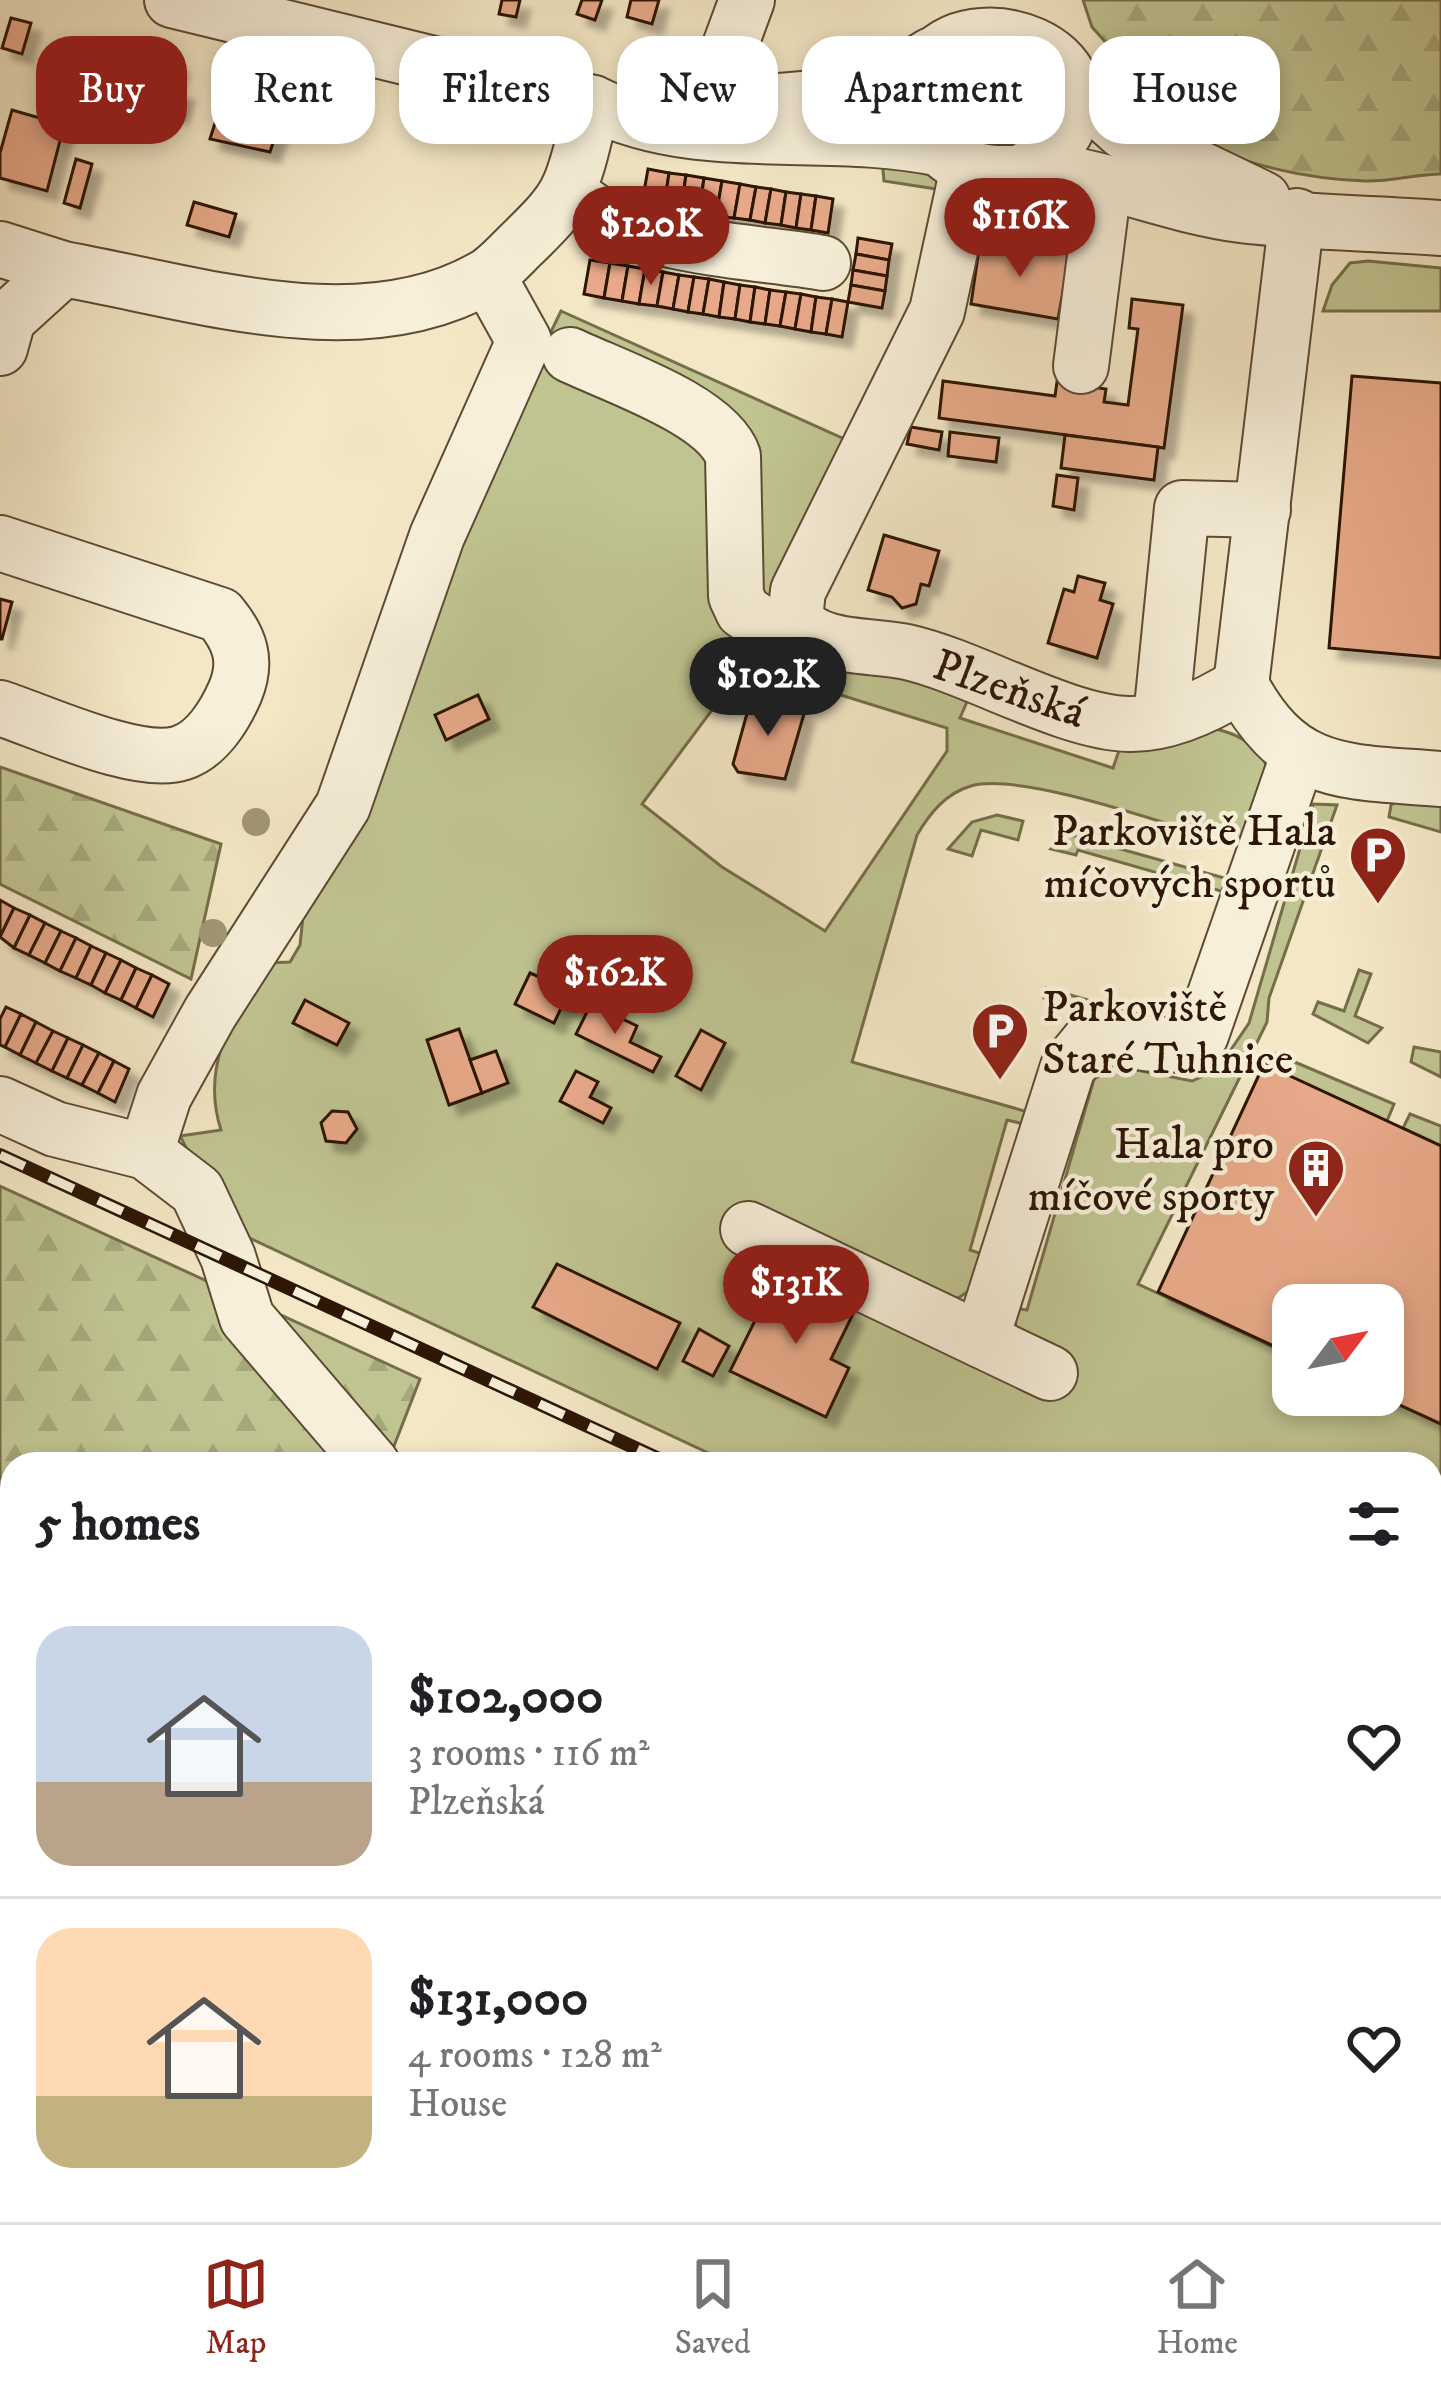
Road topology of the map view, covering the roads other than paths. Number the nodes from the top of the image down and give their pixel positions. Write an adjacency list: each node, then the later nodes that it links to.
1 (172, 0): 4 (street)
2 (748, 0): 6 (street)
3 (1053, 0): 8 (street)
4 (283, 13): 7 (street)
5 (964, 27): 8 (street); 9 (street); 13 (street)
6 (734, 36)
7 (399, 47)
8 (1070, 76): 14 (street); 17 (street)
9 (778, 101)
10 (593, 103): 11 (street); 13 (street)
11 (617, 103)
12 (581, 144): 16 (street)
13 (955, 159): 14 (street); 28 (street)
14 (1027, 170): 15 (street)
15 (1104, 185): 17 (street); 25 (street)
16 (568, 189): 20 (street); 22 (street)
17 (1297, 216): 18 (street); 26 (street)
18 (1441, 228)
19 (0, 249): 21 (street)
20 (823, 263)
21 (63, 269): 22 (street); 23 (street)
22 (488, 276): 35 (street)
23 (0, 348)
24 (570, 355): 28 (street, Plzeňská)
25 (1081, 366)
26 (1263, 510): 29 (street); 31 (street)
27 (0, 543): 30 (street)
28 (778, 636): 31 (street, Plzeňská)
29 (1241, 685): 31 (street, Plzeňská); 32 (street)
30 (0, 708)
31 (1161, 718)
32 (1298, 756): 33 (street); 37 (street)
33 (1441, 779)
34 (0, 1104): 35 (street)
35 (146, 1152): 39 (street)
36 (748, 1229): 37 (street)
37 (981, 1340): 38 (street)
38 (1049, 1372)
39 (362, 1452)

